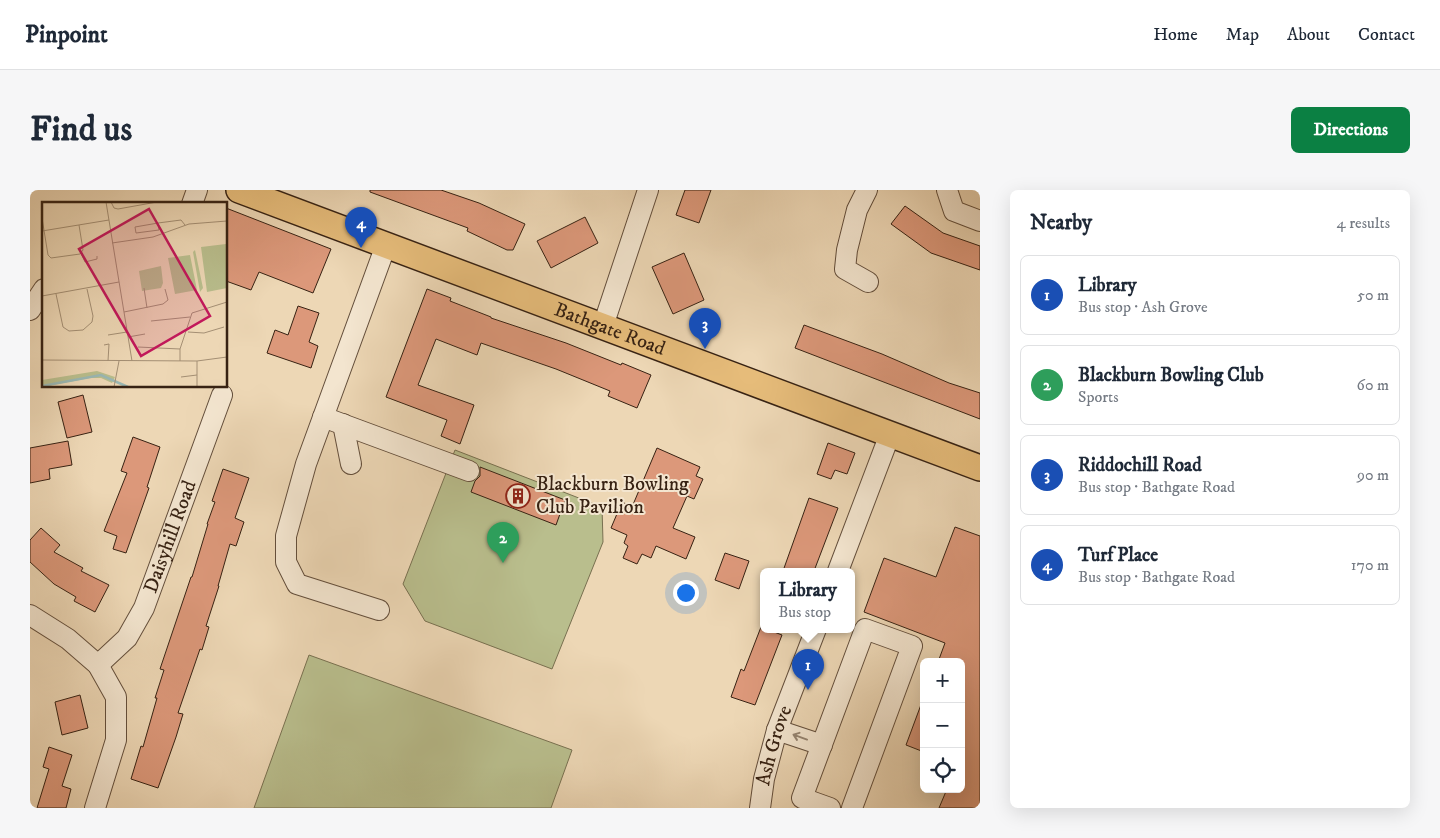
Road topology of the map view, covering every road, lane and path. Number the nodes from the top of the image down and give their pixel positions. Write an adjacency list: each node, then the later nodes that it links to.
1 (197, 190): 6 (street)
2 (240, 190): 8 (main road, Bathgate Road)
3 (648, 190): 12 (street)
4 (867, 190): 9 (street)
5 (946, 190): 7 (street)
6 (193, 202)
7 (980, 221)
8 (386, 245): 12 (main road, Bathgate Road); 14 (street)
9 (868, 282)
10 (42, 292): 11 (street)
11 (30, 310)
12 (603, 326): 16 (main road, Bathgate Road)
13 (222, 396): 25 (street, Daisyhill Road)
14 (323, 417): 15 (street); 21 (street)
15 (343, 424): 17 (street); 19 (street)
16 (890, 434): 18 (main road, Bathgate Road); 20 (street)
17 (351, 464)
18 (980, 468)
19 (469, 471)
20 (839, 568)
21 (379, 610)
22 (30, 614): 25 (street)
23 (858, 627): 27 (street); 31 (street)
24 (814, 633): 26 (street, Ash Grove)
25 (98, 665): 28 (street)
26 (778, 730): 27 (street, one-way to 26); 29 (street, Ash Grove)
27 (822, 745): 30 (street)
28 (96, 808)
29 (760, 808)
30 (830, 808)
31 (852, 808)

